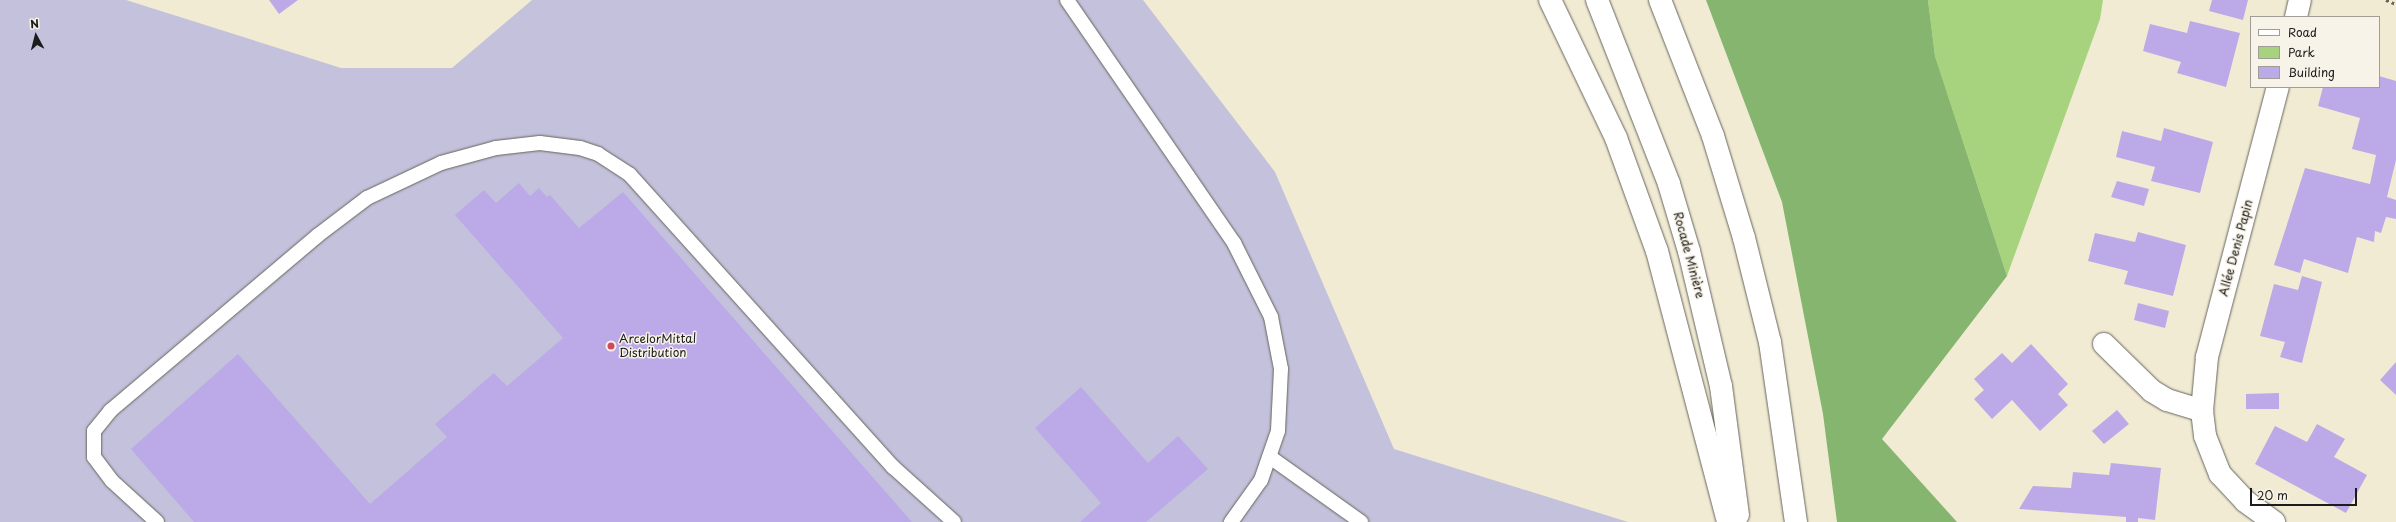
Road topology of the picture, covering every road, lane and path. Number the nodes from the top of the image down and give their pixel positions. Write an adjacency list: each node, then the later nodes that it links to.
1 (1067, 0): 12 (lane)
2 (1550, 0): 17 (main road)
3 (1597, 0): 18 (main road, Rocade Minière)
4 (1660, 0): 19 (main road)
5 (2300, 0): 8 (main road)
6 (2386, 0): 7 (path)
7 (2396, 4)
8 (2296, 16)
9 (2278, 88): 11 (main road, Allée Denis Papin)
10 (2104, 344): 11 (main road)
11 (2202, 411): 20 (main road, Allée Denis Papin)
12 (1270, 457): 15 (lane); 16 (lane)
13 (157, 522): 14 (lane)
14 (954, 522)
15 (1231, 522)
16 (1361, 522)
17 (1728, 522)
18 (1739, 522)
19 (1796, 522)
20 (2274, 522)

